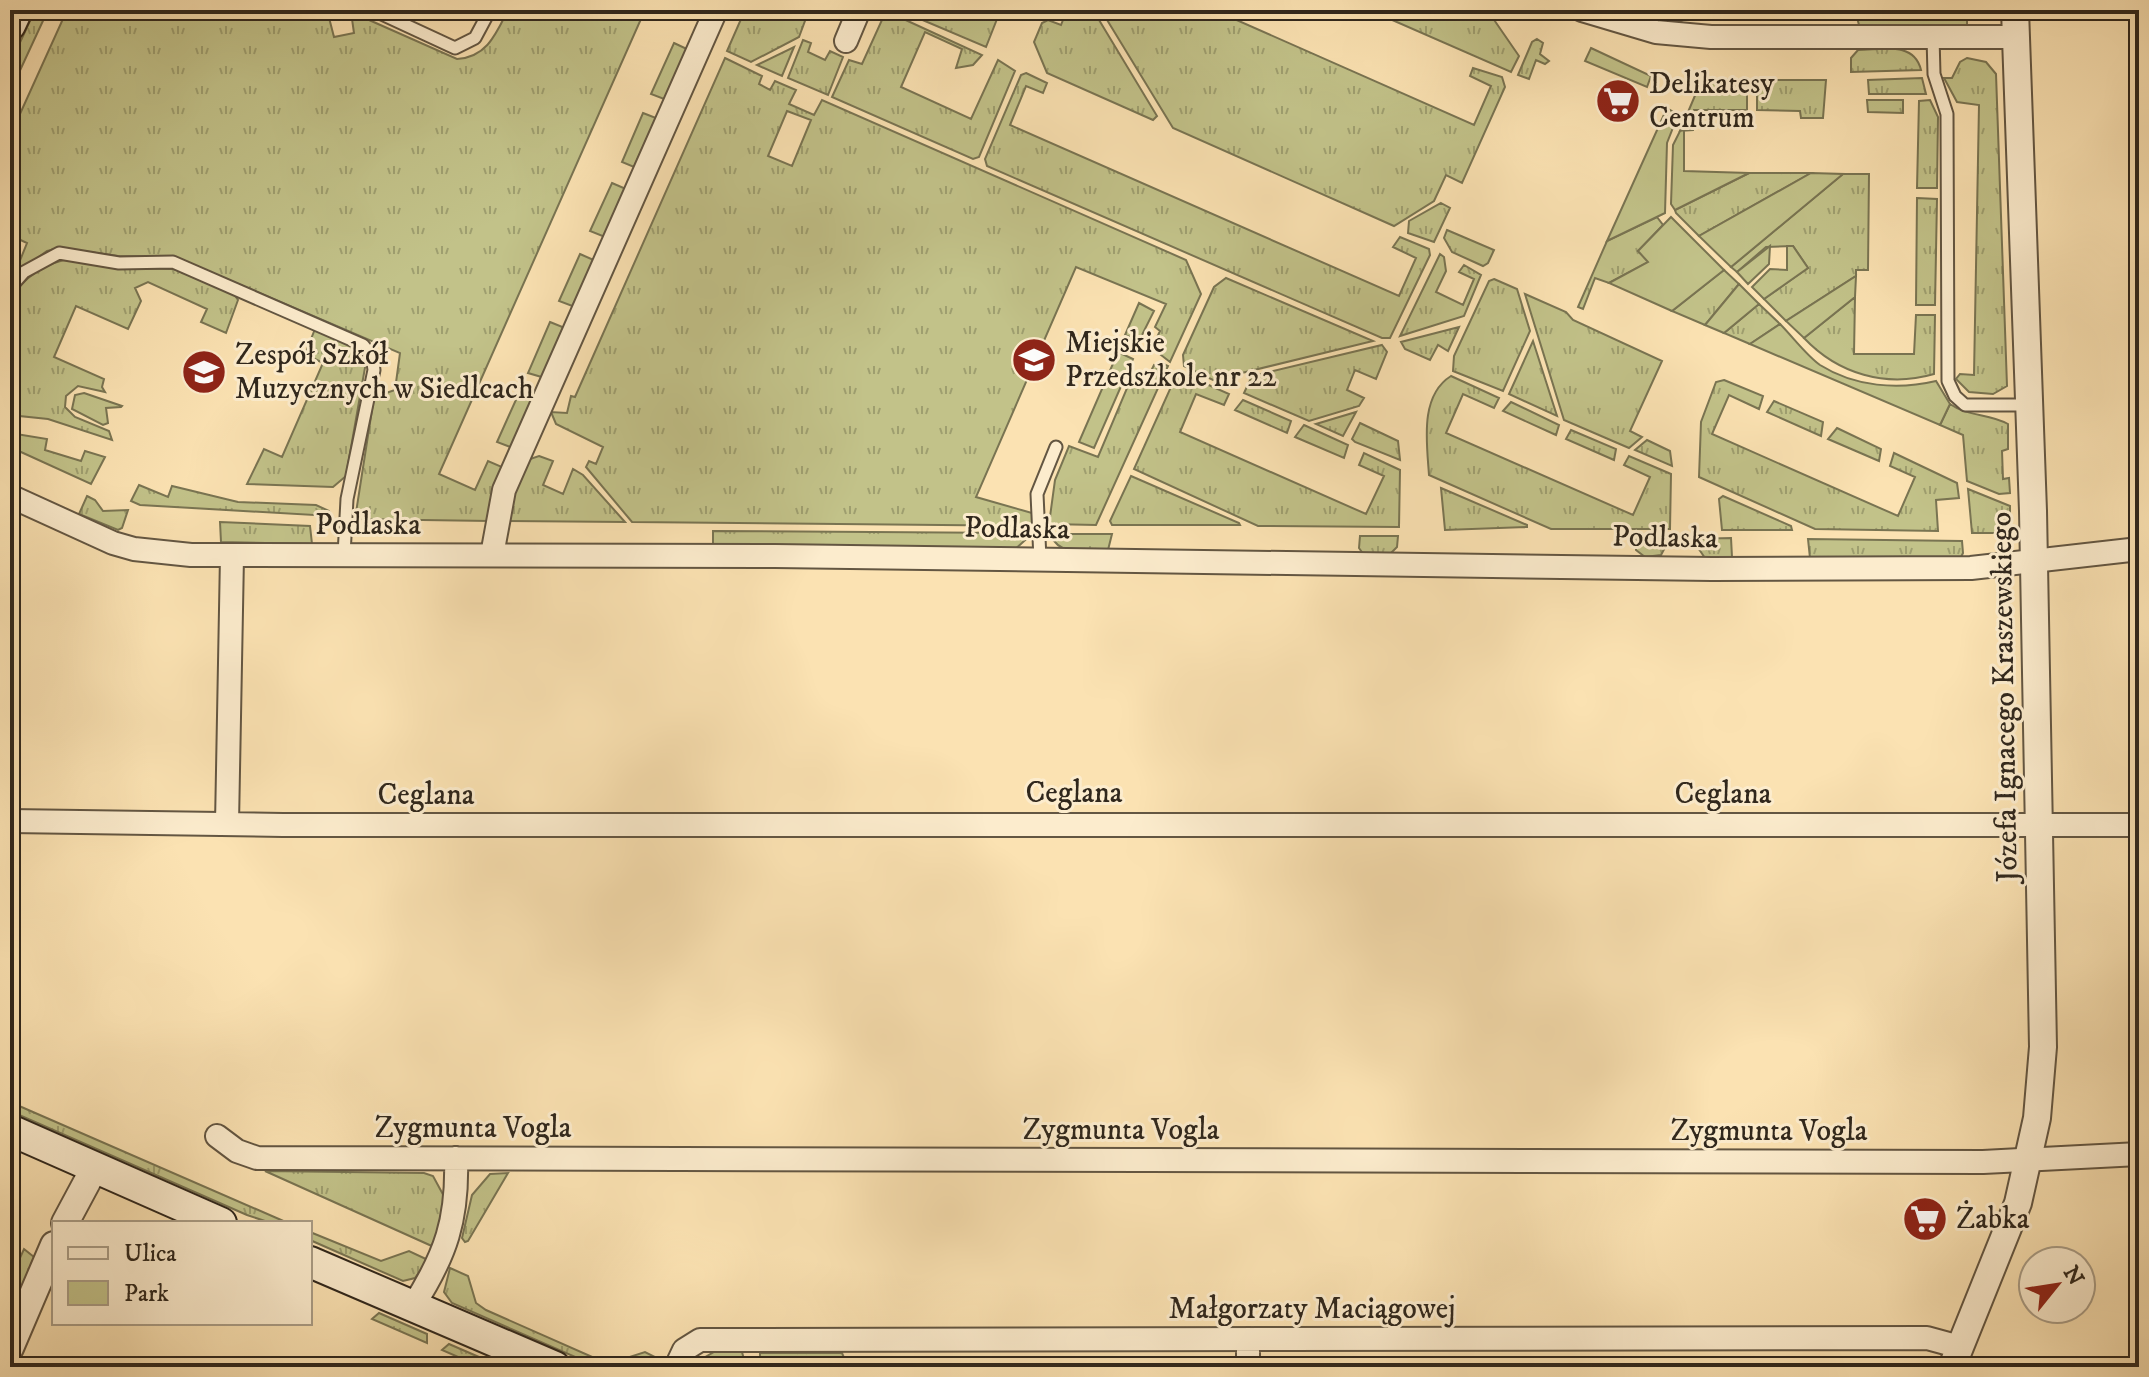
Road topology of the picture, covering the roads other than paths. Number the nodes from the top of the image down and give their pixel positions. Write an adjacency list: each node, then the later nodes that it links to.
1 (17, 10): 8 (main road)
2 (373, 10): 3 (lane)
3 (490, 10)
4 (716, 10): 18 (street)
5 (859, 10): 11 (street)
6 (1582, 10): 9 (street)
7 (2015, 10): 10 (street, Józefa Ignacego Kraszewskiego)
8 (10, 25)
9 (1933, 37): 10 (street); 13 (lane)
10 (2016, 37): 13 (street, Józefa Ignacego Kraszewskiego)
11 (846, 41)
12 (10, 288): 17 (lane)
13 (2029, 405): 21 (street, Józefa Ignacego Kraszewskiego)
14 (1056, 447): 20 (lane)
15 (10, 496): 19 (street, Podlaska)
16 (2139, 549): 21 (street, Podlaska)
17 (344, 555): 18 (street, Podlaska); 19 (street, Podlaska)
18 (492, 555): 20 (street, Podlaska)
19 (232, 556): 23 (street)
20 (1040, 559): 21 (street, Podlaska)
21 (2034, 562): 24 (street, Józefa Ignacego Kraszewskiego)
22 (10, 821): 23 (street, Ceglana)
23 (227, 824): 24 (street, Ceglana)
24 (2041, 825): 25 (street, Ceglana); 30 (street, Józefa Ignacego Kraszewskiego)
25 (2139, 825)
26 (10, 1130): 31 (main road)
27 (217, 1136): 29 (street, Zygmunta Vogla)
28 (2139, 1154): 30 (street, Zygmunta Vogla)
29 (456, 1158): 30 (street, Zygmunta Vogla); 36 (street)
30 (2030, 1159): 39 (street, Józefa Ignacego Kraszewskiego)
31 (95, 1167): 32 (street); 33 (main road)
32 (66, 1221)
33 (216, 1221)
34 (52, 1250): 38 (street)
35 (312, 1263): 36 (main road)
36 (413, 1306): 40 (main road)
37 (1248, 1339): 39 (street, Małgorzaty Maciągowej); 41 (street, Małgorzaty Maciągowej); 42 (street)
38 (10, 1348)
39 (1956, 1357)
40 (555, 1367)
41 (676, 1367)
42 (1248, 1367)

